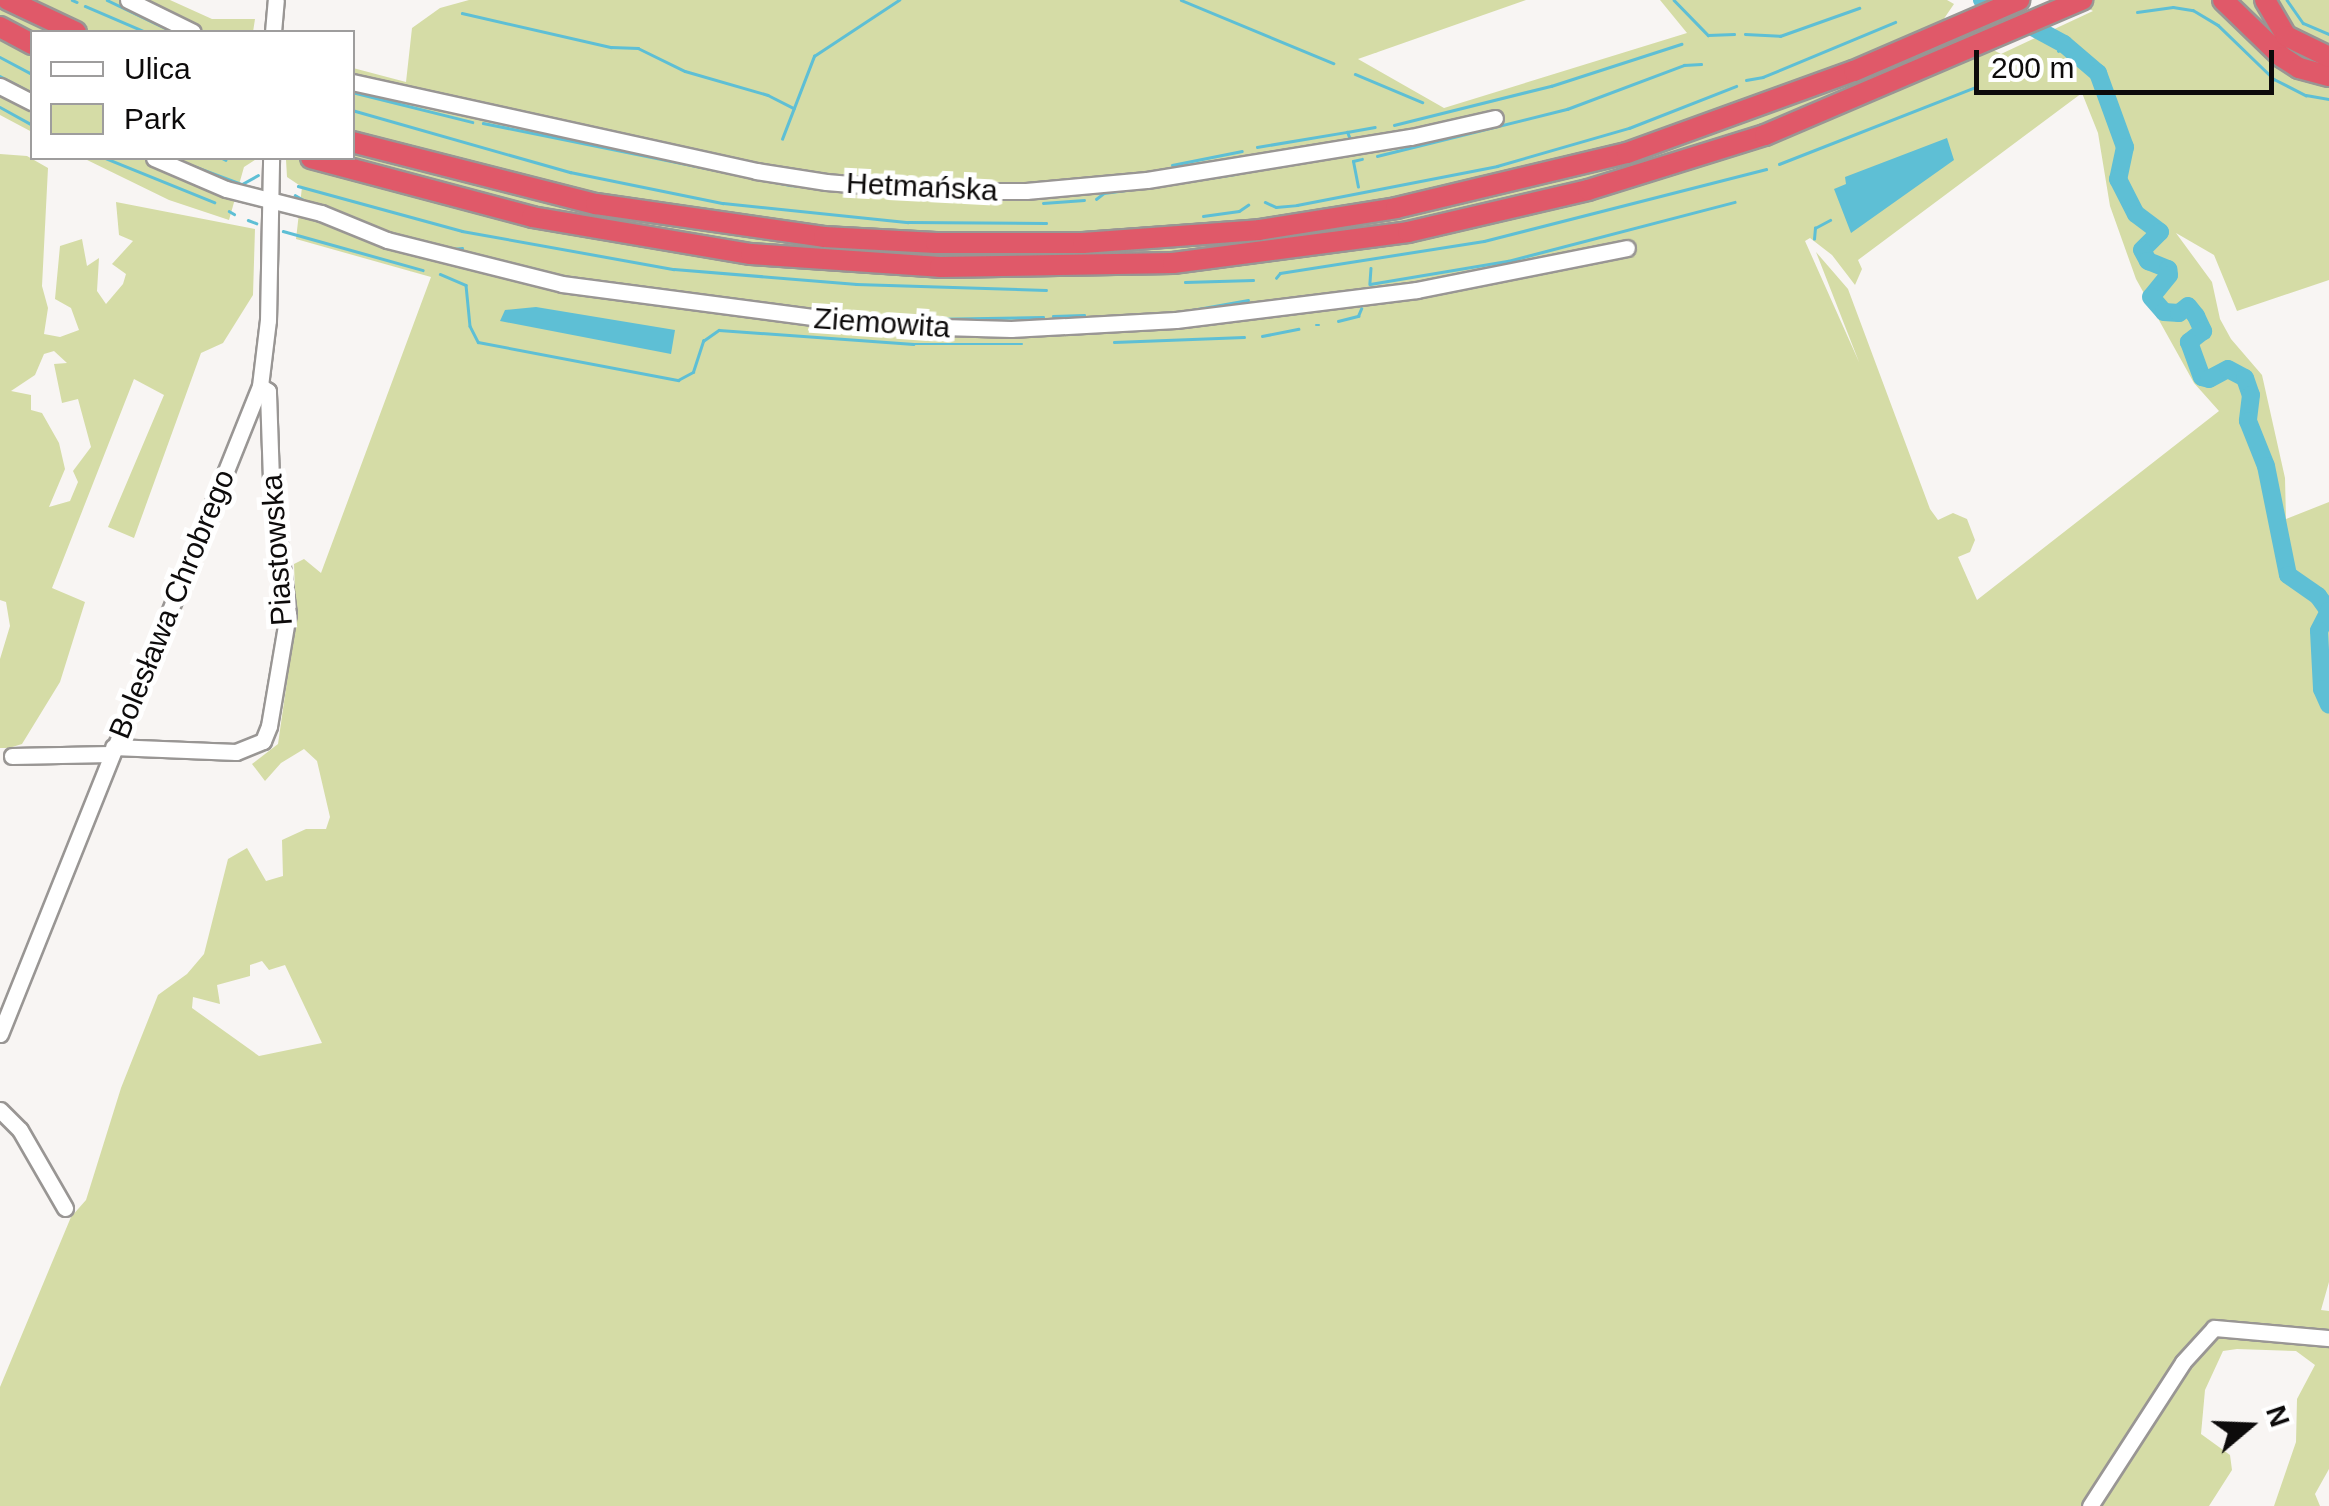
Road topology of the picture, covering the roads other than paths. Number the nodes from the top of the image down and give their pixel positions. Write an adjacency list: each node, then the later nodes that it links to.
1 (8, 0): 9 (highway)
2 (128, 0): 10 (street)
3 (276, 0): 11 (street)
4 (2019, 0): 19 (highway)
5 (2223, 0): 14 (highway)
6 (2265, 0): 13 (highway)
7 (2080, 1): 22 (highway)
8 (0, 27): 12 (highway)
9 (72, 30)
10 (189, 30)
11 (273, 30)
12 (30, 43)
13 (2329, 57)
14 (2329, 76)
15 (355, 83): 18 (street, Hetmańska)
16 (0, 86): 17 (street)
17 (30, 101)
18 (1496, 118)
19 (355, 143)
20 (159, 160): 23 (street, Ziemowita)
21 (270, 160): 23 (street, Bolesława Chrobrego)
22 (318, 160)
23 (270, 202): 24 (street, Ziemowita); 25 (street, Bolesława Chrobrego)
24 (1627, 248)
25 (260, 386): 26 (street, Bolesława Chrobrego); 26 (street, Piastowska)
26 (111, 751): 27 (street); 28 (street, Bolesława Chrobrego)
27 (12, 756)
28 (0, 1034)
29 (0, 1110): 30 (street)
30 (65, 1208)
31 (2329, 1338): 32 (street)
32 (2090, 1506)

